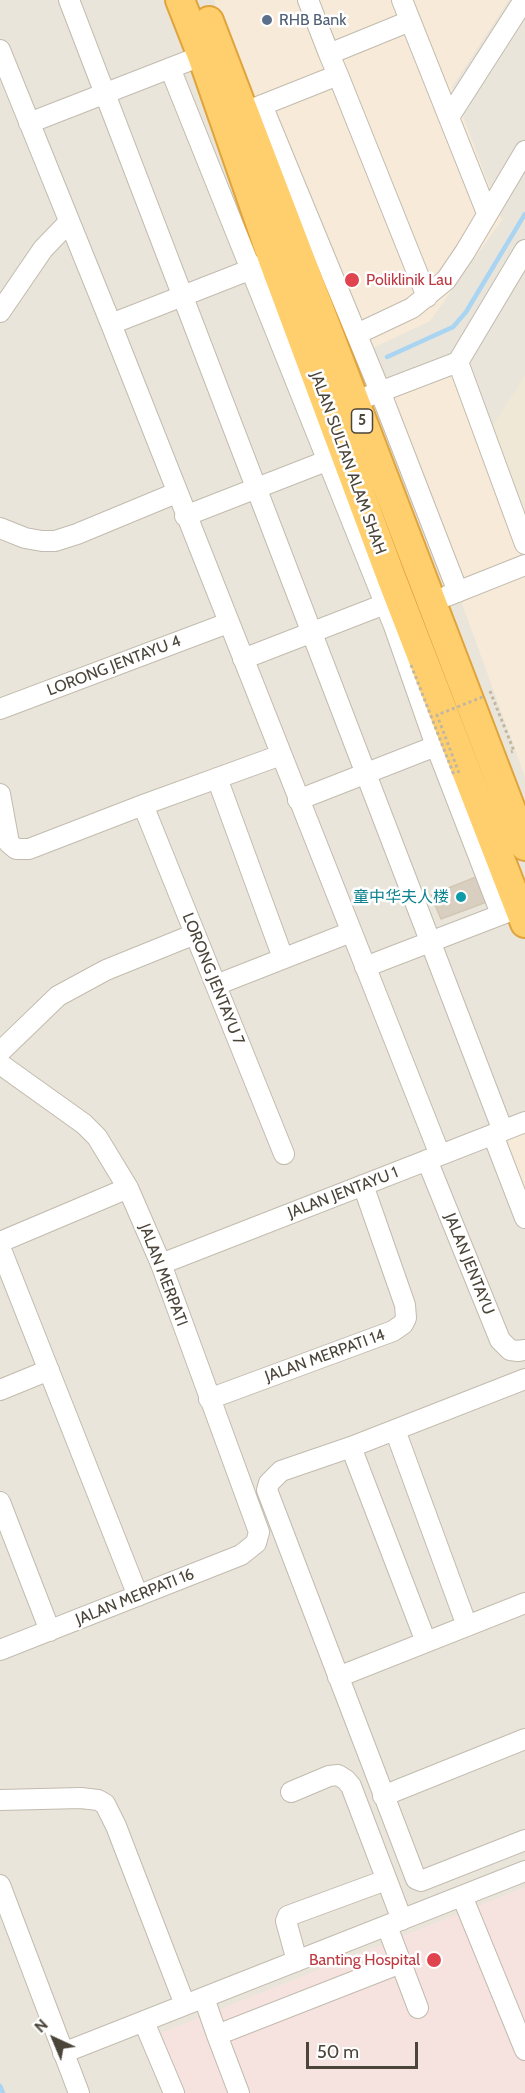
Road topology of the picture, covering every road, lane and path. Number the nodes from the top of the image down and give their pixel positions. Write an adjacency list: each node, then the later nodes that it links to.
1 (69, 0): 12 (street)
2 (180, 0): 8 (highway, JALAN SULTAN ALAM SHAH / 5)
3 (200, 0): 8 (highway, JALAN SULTAN ALAM SHAH / 5)
4 (308, 0): 9 (street)
5 (524, 0): 14 (street)
6 (405, 6): 9 (street); 14 (street)
7 (0, 50): 15 (street, JALAN JENTAYU)
8 (211, 52): 10 (street); 13 (highway, JALAN SULTAN ALAM SHAH / 5); 20 (highway, JALAN SULTAN ALAM SHAH / 5)
9 (329, 54): 11 (street)
10 (170, 68): 12 (street); 20 (street)
11 (338, 75): 13 (street); 22 (street)
12 (105, 93): 15 (street); 21 (street)
13 (253, 109): 25 (street); 28 (highway, JALAN SULTAN ALAM SHAH / 5)
14 (449, 117): 17 (street)
15 (29, 123): 18 (street, JALAN JENTAYU)
16 (525, 151): 17 (street)
17 (487, 213): 22 (street)
18 (69, 222): 23 (street); 24 (street, JALAN JENTAYU)
19 (525, 250): 26 (street)
20 (262, 265): 21 (street); 29 (highway, JALAN SULTAN ALAM SHAH / 5)
21 (183, 296): 24 (street); 30 (street)
22 (427, 297): 25 (street)
23 (0, 312)
24 (111, 324): 31 (street, JALAN JENTAYU)
25 (357, 334): 27 (street)
26 (458, 362): 27 (street); 34 (street)
27 (380, 391): 28 (street); 36 (street)
28 (355, 402): 37 (highway, JALAN SULTAN ALAM SHAH / 5)
29 (336, 457): 30 (street); 38 (street); 46 (highway, JALAN SULTAN ALAM SHAH / 5)
30 (256, 488): 32 (street); 40 (street)
31 (176, 493): 32 (street, JALAN JENTAYU); 33 (street)
32 (185, 516): 39 (street, JALAN JENTAYU)
33 (0, 528)
34 (525, 544)
35 (525, 565): 36 (street)
36 (458, 592): 37 (street)
37 (431, 602): 46 (highway, JALAN SULTAN ALAM SHAH / 5)
38 (385, 604): 40 (street); 46 (street)
39 (228, 623): 41 (street, JALAN JENTAYU); 45 (street, LORONG JENTAYU 4)
40 (312, 632): 41 (street); 49 (street)
41 (243, 659): 48 (street, JALAN JENTAYU)
42 (411, 665): 51 (path, bridge)
43 (488, 685): 47 (path)
44 (484, 696): 50 (path, bridge)
45 (0, 709)
46 (457, 738): 49 (street); 56 (highway, JALAN SULTAN ALAM SHAH / 5); 57 (highway, JALAN SULTAN ALAM SHAH / 5)
47 (514, 751)
48 (280, 755): 52 (street); 54 (street, JALAN JENTAYU)
49 (366, 773): 54 (street); 60 (street)
50 (459, 773)
51 (454, 775)
52 (217, 778): 55 (street); 61 (street)
53 (0, 794): 55 (street)
54 (298, 800): 58 (street, JALAN JENTAYU)
55 (143, 804): 59 (street, LORONG JENTAYU 7)
56 (525, 846)
57 (515, 915): 60 (street)
58 (351, 932): 61 (street); 62 (street, JALAN JENTAYU)
59 (195, 934): 63 (street, LORONG JENTAYU 7); 64 (street)
60 (431, 942): 62 (street); 67 (street)
61 (283, 958): 63 (street)
62 (365, 967): 69 (street, JALAN JENTAYU)
63 (216, 985): 68 (street, LORONG JENTAYU 7)
64 (0, 1052)
65 (0, 1064): 71 (street, JALAN MERPATI)
66 (525, 1122): 67 (street, JALAN JENTAYU 1)
67 (498, 1133): 69 (street, JALAN JENTAYU 1); 72 (street)
68 (284, 1154)
69 (433, 1158): 70 (street, JALAN JENTAYU 1); 76 (street, JALAN JENTAYU)
70 (363, 1185): 75 (street, JALAN JENTAYU 1); 80 (street, JALAN MERPATI 14)
71 (128, 1188): 73 (street); 75 (street, JALAN MERPATI)
72 (525, 1218)
73 (0, 1242)
74 (0, 1247): 77 (street)
75 (161, 1264): 80 (street, JALAN MERPATI)
76 (525, 1350)
77 (49, 1370): 79 (street); 85 (street)
78 (525, 1379): 81 (street)
79 (0, 1390)
80 (209, 1399): 84 (street, JALAN MERPATI)
81 (395, 1430): 82 (street); 87 (street)
82 (351, 1447): 89 (street); 91 (street)
83 (0, 1502): 88 (street)
84 (259, 1532): 85 (street, JALAN MERPATI 16)
85 (138, 1596): 88 (street, JALAN MERPATI 16)
86 (525, 1603): 87 (street)
87 (467, 1626): 89 (street)
88 (50, 1630): 90 (street, JALAN MERPATI 16)
89 (426, 1642): 91 (street)
90 (0, 1650)
91 (338, 1677): 94 (street)
92 (525, 1739): 94 (street)
93 (291, 1792): 98 (street)
94 (383, 1796): 96 (street)
95 (0, 1800): 105 (street)
96 (525, 1839)
97 (525, 1871): 100 (street)
98 (386, 1880): 101 (street); 102 (street)
99 (0, 1885): 110 (street)
100 (462, 1896): 101 (street); 109 (street)
101 (394, 1923): 102 (street); 103 (street)
102 (297, 1961): 104 (street)
103 (401, 1963): 106 (street); 108 (street)
104 (204, 1998): 105 (street); 108 (street)
105 (185, 2005): 107 (street)
106 (418, 2008)
107 (144, 2022): 110 (street); 112 (street)
108 (217, 2035): 113 (street)
109 (525, 2050)
110 (63, 2053): 111 (street)
111 (79, 2093)
112 (174, 2093)
113 (238, 2093)

